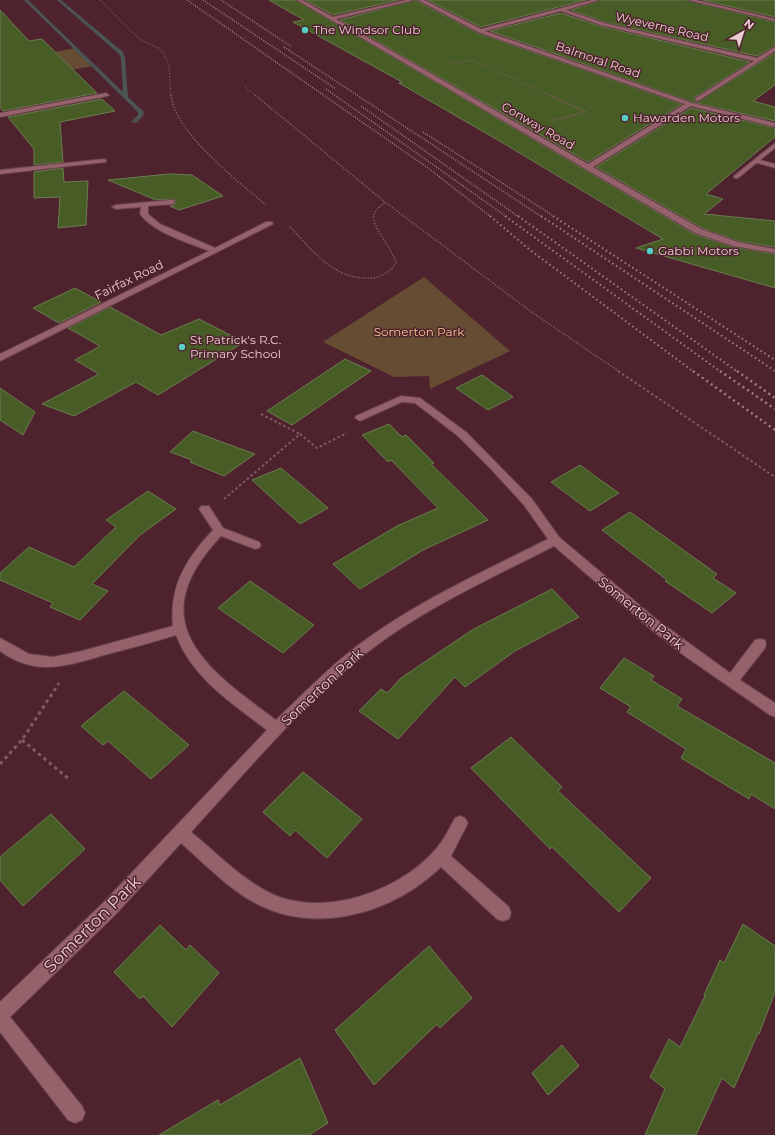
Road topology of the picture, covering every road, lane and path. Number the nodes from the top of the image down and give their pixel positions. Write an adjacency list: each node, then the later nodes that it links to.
1 (100, 0): 32 (path)
2 (298, 0): 8 (street, Conway Road)
3 (412, 0): 8 (street)
4 (420, 0): 10 (street, Balmoral Road)
5 (597, 0): 7 (street)
6 (690, 0): 9 (street)
7 (562, 10): 10 (street); 12 (street, Wyeverne Road)
8 (332, 19): 13 (street, Conway Road)
9 (775, 20)
10 (480, 31): 17 (street, Balmoral Road)
11 (775, 48): 12 (street)
12 (758, 60): 16 (street)
13 (417, 69): 20 (street, Conway Road); 20 (path)
14 (246, 87): 29 (path)
15 (106, 95): 18 (street)
16 (698, 99)
17 (690, 104): 19 (street, Balmoral Road); 25 (street)
18 (0, 115)
19 (775, 125)
20 (519, 129): 25 (street, Conway Road)
21 (775, 145): 23 (street)
22 (104, 161): 26 (street)
23 (756, 161): 24 (street); 27 (street)
24 (775, 166)
25 (588, 167): 36 (street, Conway Road)
26 (0, 172)
27 (736, 177)
28 (171, 202): 30 (street)
29 (385, 202): 33 (path); 41 (path)
30 (145, 204): 31 (street); 35 (street)
31 (116, 207)
32 (270, 208)
33 (286, 223)
34 (269, 224): 35 (street, Fairfax Road)
35 (215, 251): 37 (street, Fairfax Road)
36 (775, 251)
37 (0, 358)
38 (261, 414): 40 (path)
39 (360, 418): 40 (path); 44 (street, Somerton Park)
40 (300, 434): 42 (path)
41 (775, 477)
42 (207, 511): 43 (street)
43 (219, 531): 45 (street); 46 (street, Somerton Park)
44 (555, 540): 50 (street, Somerton Park); 52 (street, Somerton Park)
45 (255, 545)
46 (180, 629): 49 (street); 52 (street, Somerton Park)
47 (0, 643): 49 (street)
48 (760, 644): 50 (street)
49 (76, 658): 53 (path)
50 (731, 681): 51 (street, Somerton Park)
51 (775, 711)
52 (277, 729): 57 (street, Somerton Park)
53 (22, 740): 54 (path); 55 (path)
54 (0, 764)
55 (69, 779)
56 (460, 823): 58 (street)
57 (181, 833): 58 (street); 60 (street, Somerton Park)
58 (441, 857): 59 (street)
59 (503, 913)
60 (0, 1014)
61 (0, 1018): 62 (street)
62 (75, 1113)

